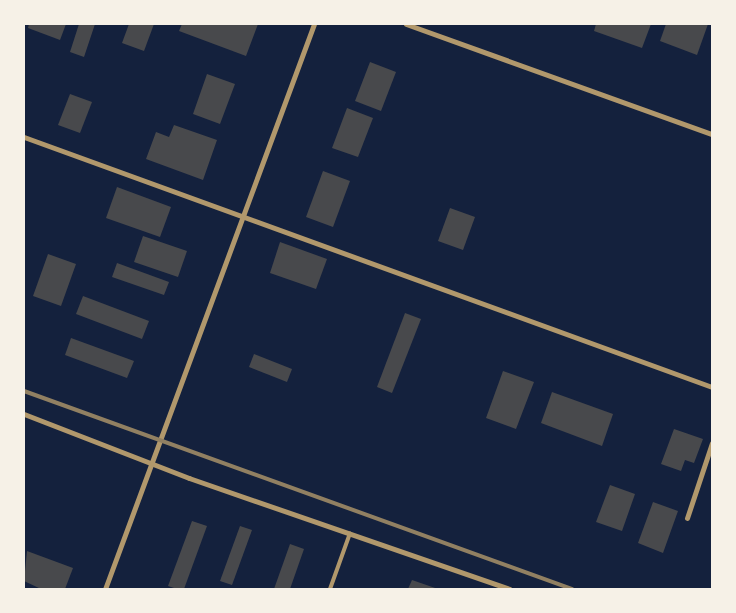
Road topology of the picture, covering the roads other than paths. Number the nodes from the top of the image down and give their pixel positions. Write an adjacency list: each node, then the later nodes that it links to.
1 (314, 24): 5 (street)
2 (406, 24): 3 (street)
3 (712, 134)
4 (24, 137): 5 (street)
5 (244, 215): 6 (street); 9 (street)
6 (712, 387)
7 (24, 414): 9 (street)
8 (712, 443): 10 (street)
9 (152, 463): 11 (street); 12 (street)
10 (686, 518)
11 (350, 533): 13 (lane); 14 (street)
12 (105, 589)
13 (330, 589)
14 (509, 589)

